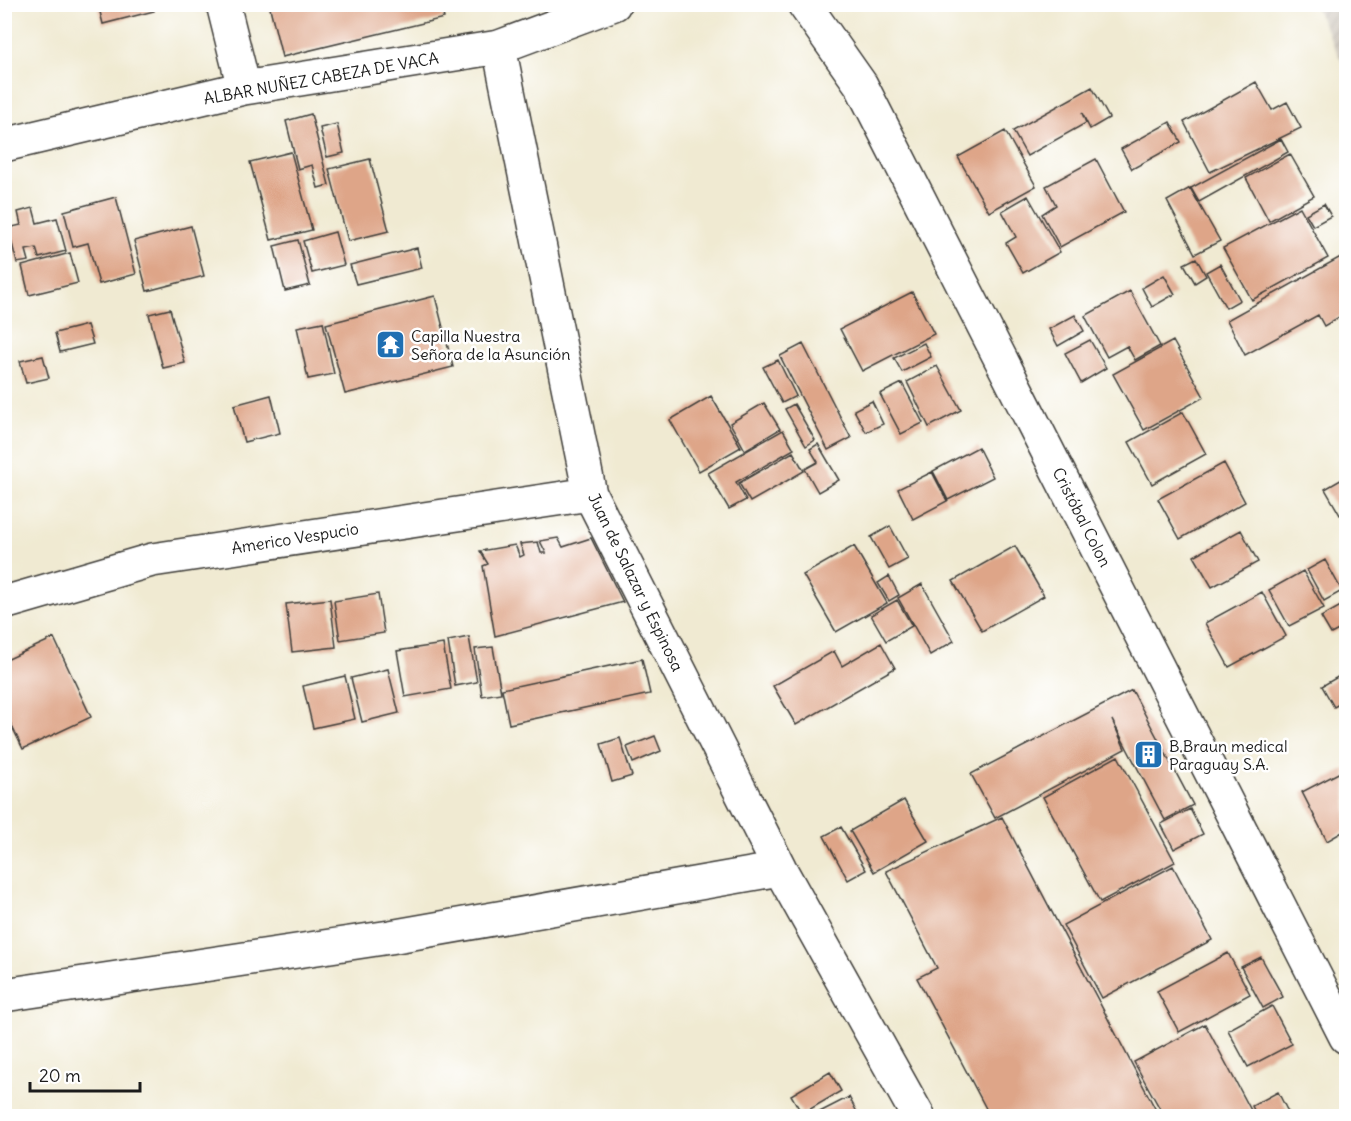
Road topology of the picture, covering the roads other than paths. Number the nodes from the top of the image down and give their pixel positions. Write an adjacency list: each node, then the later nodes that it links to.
1 (223, 4): 5 (street)
2 (614, 4): 4 (street)
3 (804, 4): 11 (street, Cristóbal Colon)
4 (499, 48): 5 (street, ALBAR NUÑEZ CABEZA DE VACA); 7 (street, Juan de Salazar y Espinosa)
5 (244, 88): 6 (street, ALBAR NUÑEZ CABEZA DE VACA)
6 (4, 145)
7 (590, 494): 8 (street, Americo Vespucio); 9 (street, Juan de Salazar y Espinosa)
8 (4, 603)
9 (780, 869): 10 (street); 12 (street, Juan de Salazar y Espinosa)
10 (4, 995)
11 (1347, 1037)
12 (918, 1116)

